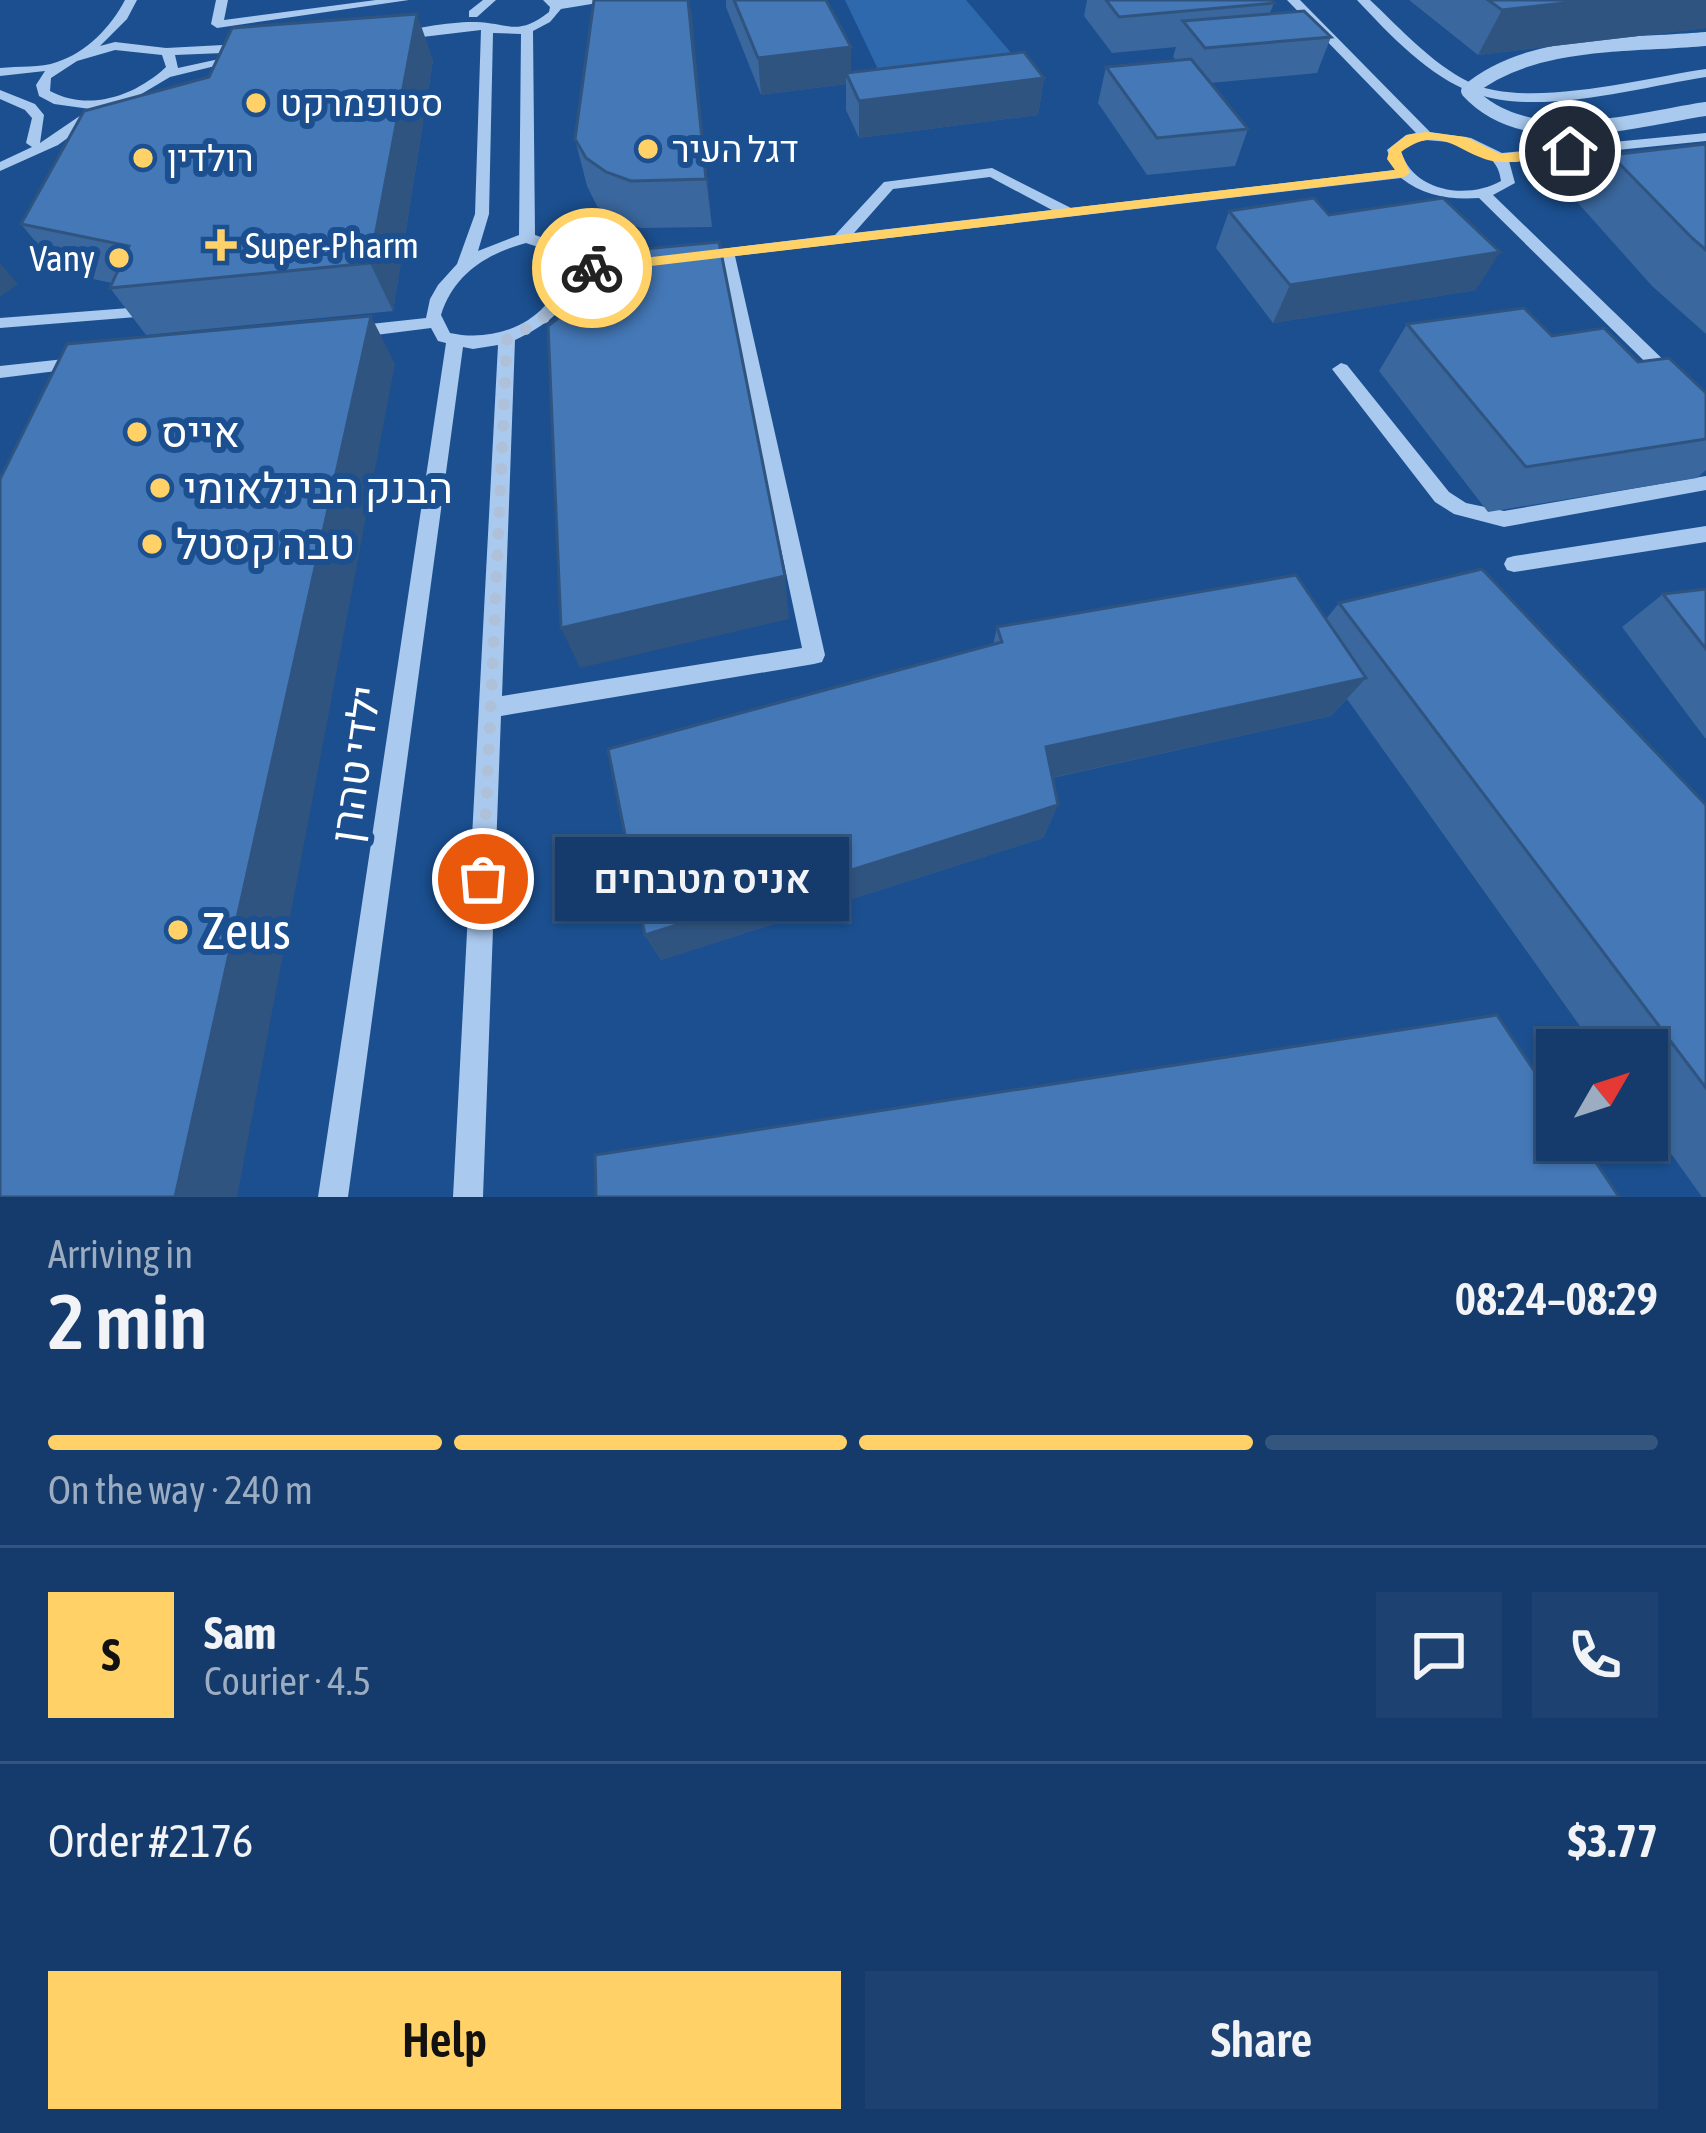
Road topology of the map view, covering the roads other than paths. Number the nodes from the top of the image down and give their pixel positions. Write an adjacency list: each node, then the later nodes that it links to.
1 (131, 0): 9 (street)
2 (222, 0): 3 (street)
3 (404, 0)
4 (490, 0): 10 (street)
5 (610, 0): 8 (street)
6 (1292, 0): 26 (street)
7 (1363, 0): 19 (street)
8 (553, 3): 11 (street)
9 (123, 16): 14 (street); 16 (street)
10 (479, 23): 11 (street); 12 (street); 39 (street)
11 (527, 29): 34 (street)
12 (389, 33)
13 (1706, 39): 25 (street, bridge)
14 (146, 46): 15 (street); 16 (street)
15 (166, 52): 20 (street); 20 (street)
16 (84, 54): 17 (street)
17 (57, 66): 18 (street); 21 (street)
18 (0, 72)
19 (1706, 73)
20 (166, 74): 23 (street)
21 (42, 87): 22 (street); 24 (street)
22 (0, 92): 28 (street)
23 (108, 102): 24 (street); 30 (street)
24 (67, 104): 28 (street)
25 (1706, 109)
26 (1426, 136): 29 (street); 31 (street)
27 (1705, 138): 29 (street)
28 (34, 143): 30 (street)
29 (1498, 158): 32 (street)
30 (0, 166)
31 (1404, 173): 32 (street); 33 (street)
32 (1484, 195): 52 (street)
33 (1069, 212): 35 (street); 35 (street)
34 (527, 238): 39 (street); 40 (street)
35 (840, 239): 36 (street)
36 (726, 253): 37 (street); 56 (street)
37 (682, 258)
38 (660, 260): 40 (street)
39 (464, 266): 42 (street)
40 (573, 271): 45 (street)
41 (156, 311): 43 (street)
42 (435, 322): 44 (street); 46 (street)
43 (0, 323)
44 (323, 335)
45 (507, 339): 46 (street); 56 (street)
46 (455, 342): 57 (street, ילדי טהרן)
47 (100, 361): 48 (street)
48 (79, 363): 50 (street); 51 (street)
49 (1342, 369): 53 (street)
50 (0, 372)
51 (69, 384)
52 (1706, 412)
53 (1706, 483)
54 (1706, 534): 55 (street)
55 (1514, 564)
56 (490, 708): 58 (street)
57 (332, 1197)
58 (468, 1197)

